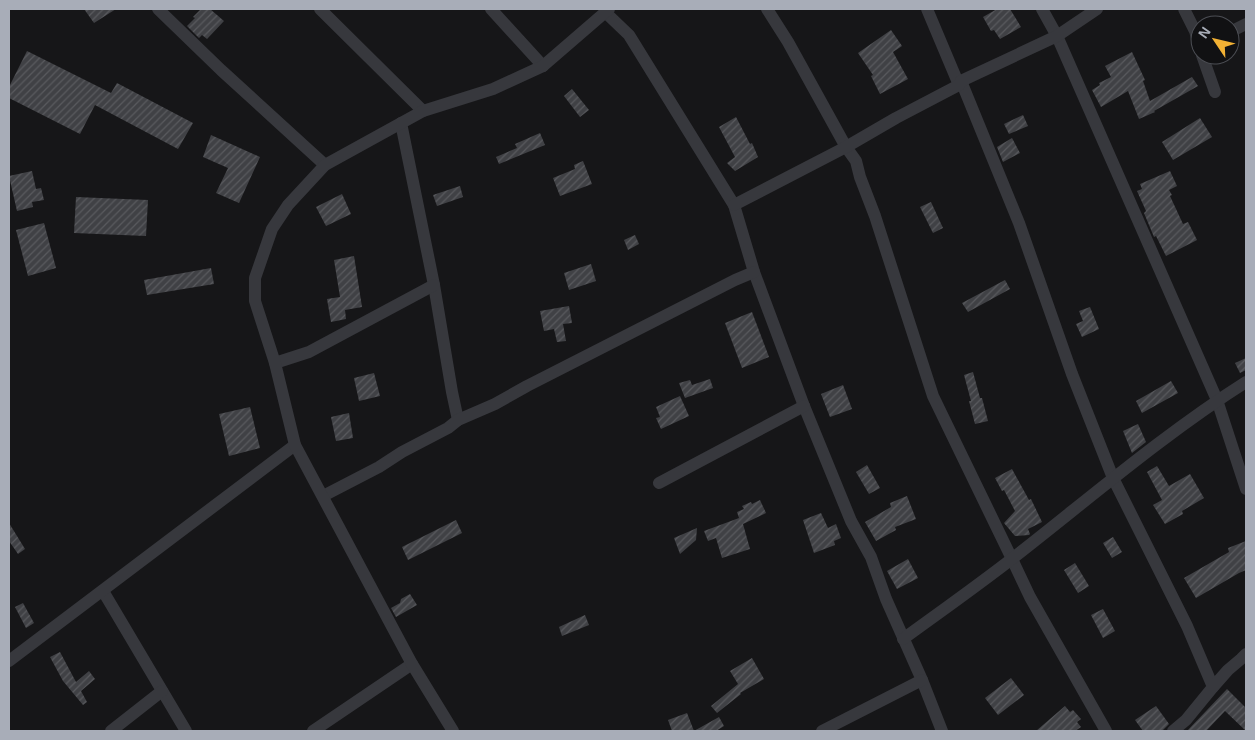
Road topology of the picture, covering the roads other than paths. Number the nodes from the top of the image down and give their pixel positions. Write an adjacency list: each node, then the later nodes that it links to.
1 (158, 9): 19 (street)
2 (320, 9): 16 (street)
3 (491, 9): 13 (street)
4 (766, 9): 18 (street)
5 (926, 9): 14 (street)
6 (1042, 9): 11 (street)
7 (1097, 9): 11 (street)
8 (1184, 9): 10 (street)
9 (607, 10): 13 (street); 20 (street)
10 (1190, 21)
11 (1057, 36): 14 (street); 25 (street)
12 (1206, 65): 15 (street)
13 (543, 66): 16 (street)
14 (960, 83): 18 (street); 29 (street)
15 (1215, 92)
16 (422, 111): 17 (street)
17 (402, 123): 19 (street); 22 (street)
18 (846, 147): 20 (street); 33 (street)
19 (326, 165): 23 (street)
20 (734, 206): 21 (street)
21 (754, 272): 26 (street); 27 (street)
22 (434, 285): 23 (street); 27 (street)
23 (275, 363): 28 (street)
24 (1246, 382): 25 (street)
25 (1217, 400): 29 (street); 31 (street)
26 (804, 406): 30 (street); 35 (street)
27 (458, 420): 32 (street)
28 (295, 445): 32 (street); 34 (street)
29 (1113, 478): 33 (street); 40 (street)
30 (659, 483)
31 (1246, 489)
32 (323, 496): 38 (street)
33 (1012, 559): 35 (street); 48 (street)
34 (103, 591): 37 (street); 41 (street)
35 (903, 639): 39 (street)
36 (1245, 659): 40 (street)
37 (9, 661)
38 (412, 664): 44 (street); 45 (street)
39 (922, 680): 46 (street); 47 (street)
40 (1213, 687): 49 (street)
41 (162, 691): 42 (street); 43 (street)
42 (111, 731)
43 (186, 731)
44 (313, 731)
45 (453, 731)
46 (822, 731)
47 (942, 731)
48 (1106, 731)
49 (1173, 731)

